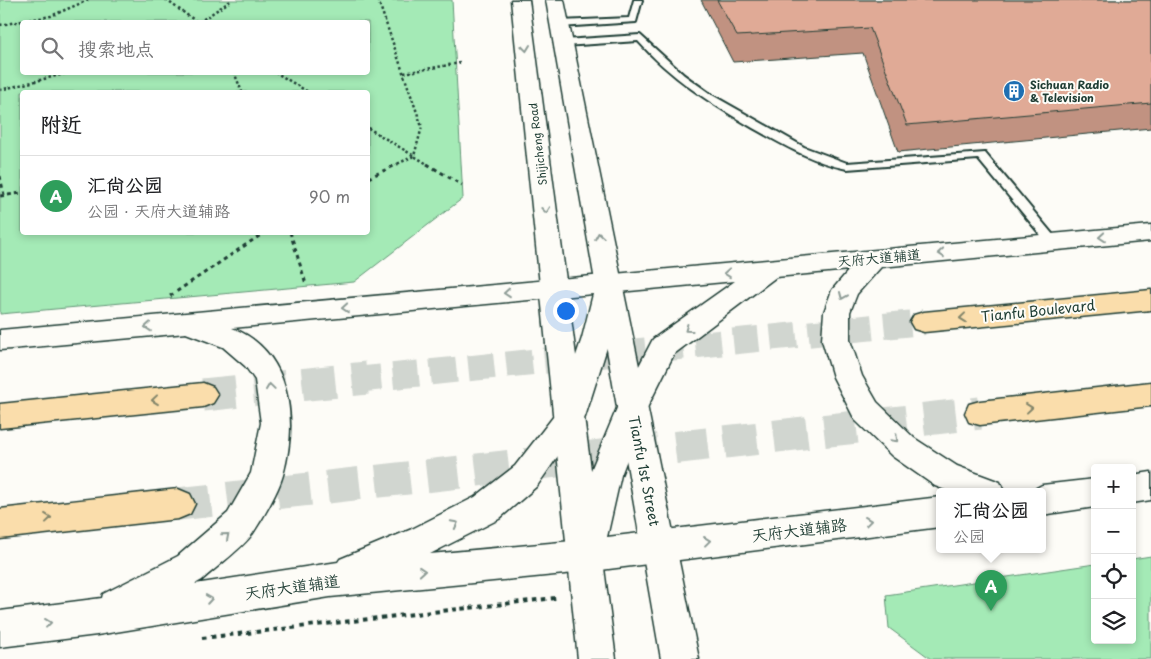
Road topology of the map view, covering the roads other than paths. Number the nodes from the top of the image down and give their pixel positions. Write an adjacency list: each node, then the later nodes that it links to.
1 (520, 0): 12 (street, Shijicheng Road, one-way to 12)
2 (555, 0): 5 (street)
3 (638, 0): 4 (lane)
4 (633, 20): 5 (lane); 6 (lane)
5 (562, 34): 6 (lane); 11 (street, one-way to 5)
6 (640, 38): 8 (lane)
7 (1151, 233): 8 (street, 天府大道辅道, one-way to 8)
8 (1053, 242): 9 (street, 天府大道辅道, one-way to 9)
9 (874, 259): 10 (street, 天府大道辅道); 24 (street, one-way to 24)
10 (770, 269): 11 (street, 天府大道辅道, one-way to 11); 19 (street, one-way to 19)
11 (608, 284): 12 (street, 天府大道辅道); 19 (street, Tianfu 1st Street); 22 (street)
12 (556, 289): 15 (street, one-way to 15); 22 (street)
13 (1151, 300): 14 (main road, Tianfu Boulevard, one-way to 14)
14 (924, 322)
15 (187, 323): 16 (street, one-way to 16); 34 (street, one-way to 15)
16 (0, 340)
17 (1151, 394): 20 (main road, one-way to 17)
18 (203, 395): 21 (main road, one-way to 21)
19 (632, 408): 31 (street, Tianfu 1st Street); 32 (street)
20 (980, 413)
21 (0, 416)
22 (570, 417): 32 (street); 33 (street, one-way to 22)
23 (1151, 486): 25 (street)
24 (978, 488)
25 (1136, 488)
26 (1091, 494): 27 (street)
27 (1046, 499)
28 (178, 504): 30 (main road, one-way to 28)
29 (936, 512): 31 (street, 天府大道辅路, one-way to 29)
30 (0, 524)
31 (659, 547): 32 (street, 天府大道辅路); 37 (street, Tianfu 1st Street)
32 (585, 556): 33 (street, 天府大道辅道, one-way to 32); 36 (street)
33 (330, 580): 34 (street, 天府大道辅道, one-way to 33)
34 (97, 617): 35 (street, 天府大道辅道, one-way to 34)
35 (0, 629)
36 (597, 659)
37 (680, 659)

